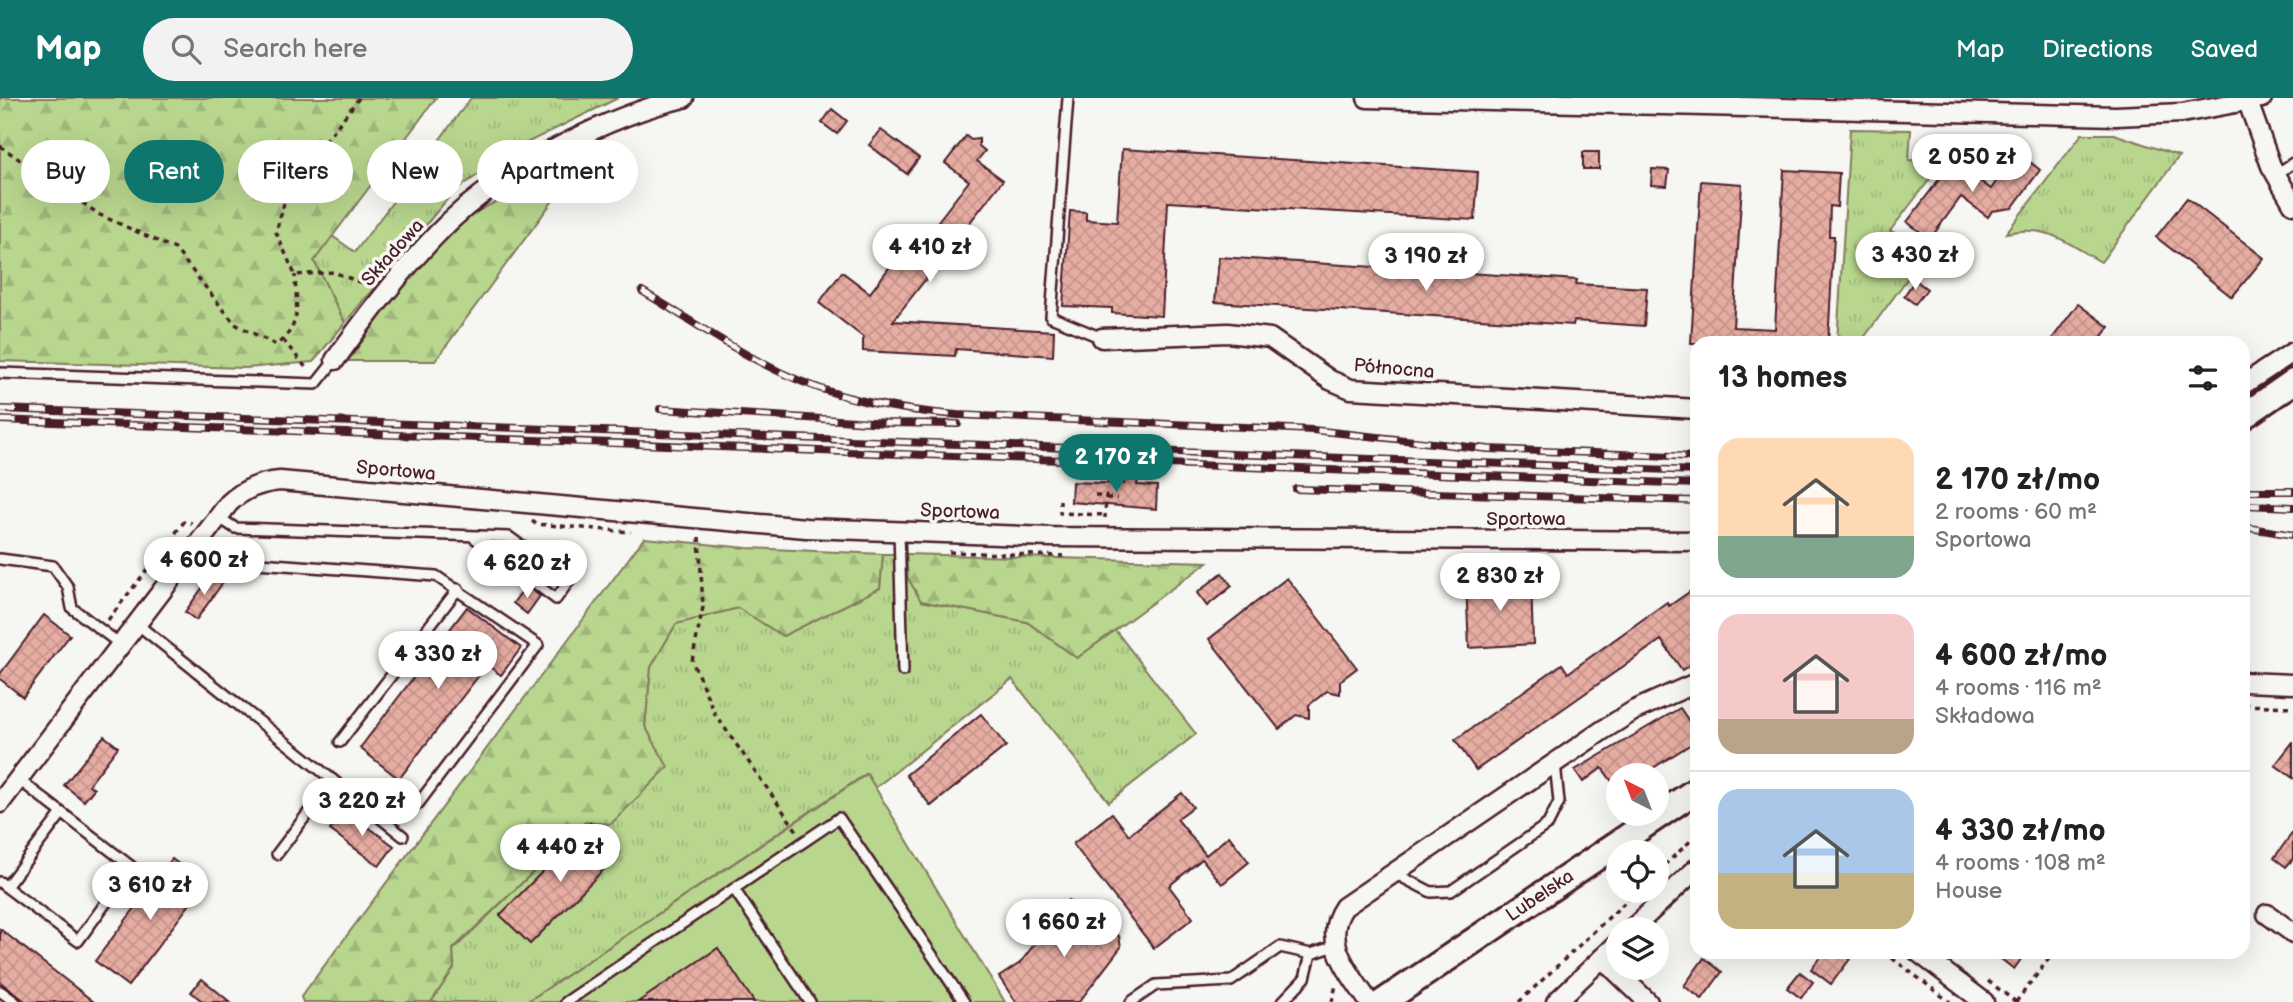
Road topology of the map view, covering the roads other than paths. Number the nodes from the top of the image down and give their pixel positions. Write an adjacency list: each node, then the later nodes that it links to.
1 (684, 98): 10 (street, Składowa)
2 (1068, 98): 8 (lane)
3 (1367, 98): 4 (street)
4 (2255, 100): 6 (street)
5 (2293, 163): 6 (lane)
6 (2275, 175): 7 (street)
7 (2293, 204)
8 (1102, 338): 14 (street, Północna)
9 (2293, 352): 12 (street)
10 (335, 360): 11 (lane)
11 (0, 373)
12 (2250, 380)
13 (2293, 382): 15 (main road)
14 (1690, 409)
15 (2250, 412)
16 (223, 510): 17 (street, Sportowa); 18 (lane); 21 (street)
17 (899, 531): 19 (street, Sportowa); 25 (lane)
18 (473, 537): 18 (lane)
19 (1690, 541)
20 (0, 559): 24 (lane)
21 (185, 561): 22 (lane); 23 (street)
22 (458, 589): 29 (lane); 35 (lane)
23 (137, 624): 24 (street); 32 (lane)
24 (121, 645): 31 (street)
25 (903, 671)
26 (2250, 682): 27 (street)
27 (2293, 684)
28 (1690, 686): 30 (street)
29 (340, 742)
30 (1555, 763): 39 (street); 39 (lane)
31 (18, 779): 34 (street); 36 (lane)
32 (333, 780): 37 (lane); 38 (lane)
33 (1690, 794): 59 (main road, Lubelska)
34 (0, 803)
35 (418, 804)
36 (62, 813): 41 (lane); 41 (lane)
37 (403, 836)
38 (276, 853)
39 (1394, 873): 46 (street)
40 (1690, 875): 44 (street)
41 (3, 884)
42 (734, 889): 53 (lane); 54 (lane); 55 (lane)
43 (2267, 914): 45 (street)
44 (1645, 917)
45 (2293, 933)
46 (1335, 946): 47 (lane); 58 (street)
47 (1311, 954): 56 (lane); 57 (lane)
48 (1606, 954): 49 (street)
49 (1602, 958): 60 (street); 61 (street)
50 (1927, 959): 62 (street)
51 (0, 991): 52 (lane)
52 (15, 1002)
53 (566, 1002)
54 (810, 1002)
55 (964, 1002)
56 (1131, 1002)
57 (1282, 1002)
58 (1369, 1002)
59 (1383, 1002)
60 (1556, 1002)
61 (1648, 1002)
62 (1984, 1002)

